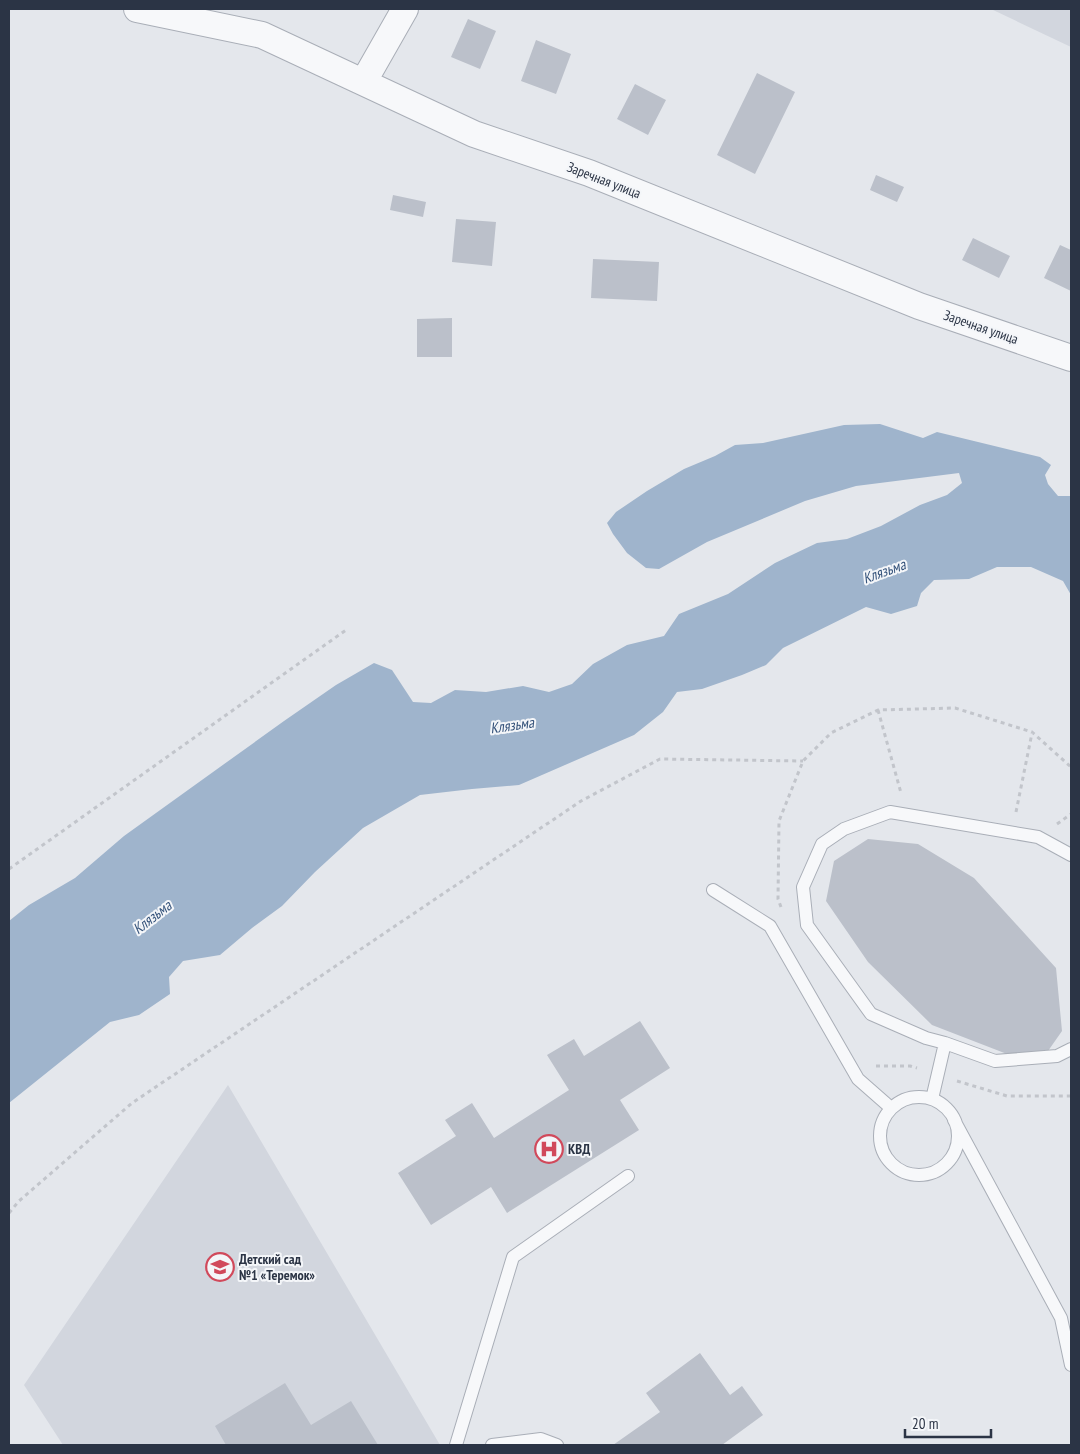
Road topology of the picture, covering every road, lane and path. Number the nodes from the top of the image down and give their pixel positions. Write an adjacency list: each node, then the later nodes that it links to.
1 (136, 9): 3 (street, Заречная улица)
2 (405, 9): 3 (street)
3 (364, 81): 4 (street, Заречная улица)
4 (1071, 358)
5 (346, 630): 12 (path)
6 (878, 710): 7 (path); 9 (path); 20 (path)
7 (1032, 732): 8 (path); 10 (path)
8 (1071, 767)
9 (908, 816): 10 (lane); 14 (lane)
10 (1012, 833): 11 (lane)
11 (1071, 855)
12 (9, 869)
13 (713, 890): 17 (lane)
14 (945, 1043): 15 (lane); 16 (lane)
15 (1071, 1050)
16 (932, 1099): 17 (lane); 18 (lane)
17 (891, 1108): 18 (lane)
18 (954, 1120): 21 (lane)
19 (628, 1176): 22 (lane)
20 (9, 1212)
21 (1071, 1365)
22 (456, 1445)
23 (492, 1445): 24 (lane)
24 (557, 1445)

